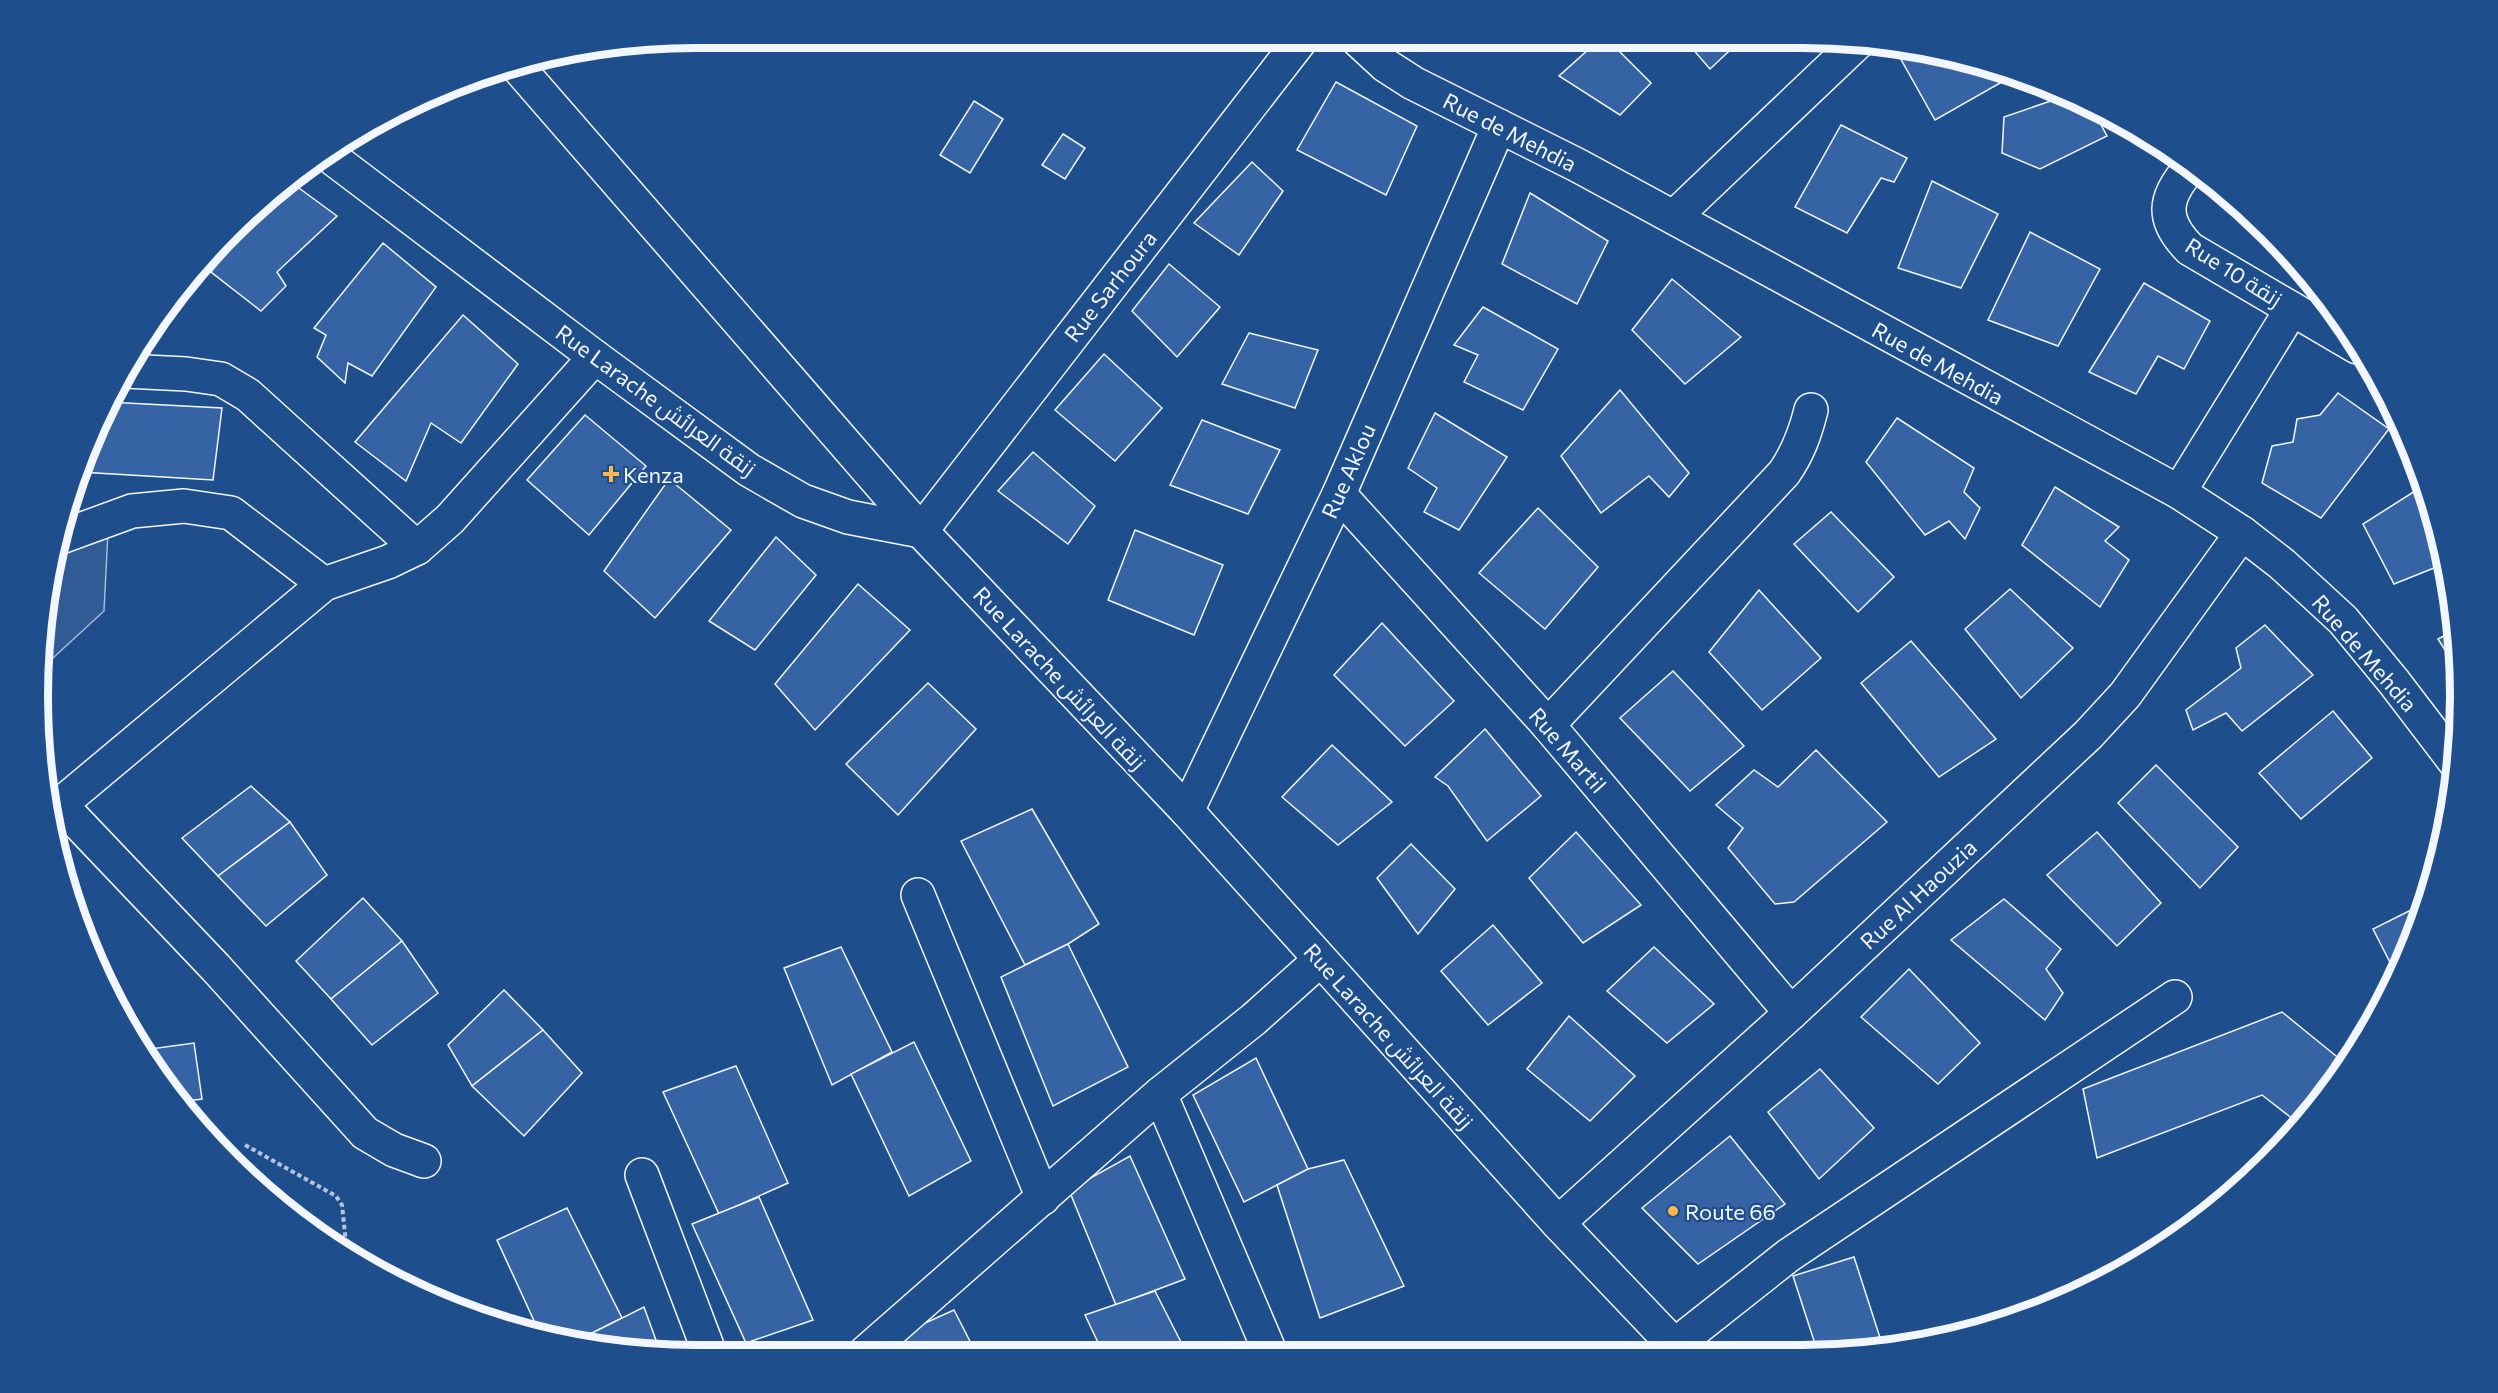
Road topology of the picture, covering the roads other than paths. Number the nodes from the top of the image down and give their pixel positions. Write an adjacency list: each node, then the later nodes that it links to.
1 (1295, 48): 17 (street, Rue Sarhoura)
2 (1367, 48): 5 (street, Rue de Mehdia)
3 (1850, 50): 8 (street)
4 (522, 72): 17 (street)
5 (1499, 126): 8 (street, Rue de Mehdia); 15 (street, Rue Aklou)
6 (333, 159): 11 (street, Rue Larache زنقة العرائش)
7 (2184, 174): 9 (street, Rue 10 زنقة)
8 (1674, 217): 14 (street, Rue de Mehdia)
9 (2292, 309): 10 (street, Rue 10 زنقة); 14 (street)
10 (2343, 339)
11 (595, 357): 17 (street, Rue Larache زنقة العرائش); 19 (street)
12 (135, 372): 19 (street)
13 (1811, 410): 21 (street)
14 (2179, 492): 18 (street, Rue de Mehdia)
15 (1338, 494): 21 (street, Rue Martil); 24 (street, Rue Aklou)
16 (75, 524): 20 (street)
17 (921, 531): 24 (street, Rue Larache زنقة العرائش)
18 (2242, 532): 22 (street, Rue de Mehdia); 29 (street, Rue Al Haouzia)
19 (417, 548): 20 (street)
20 (324, 584): 23 (street)
21 (1548, 725): 29 (street, Rue Martil)
22 (2448, 751)
23 (58, 806)
24 (1187, 812): 27 (street, Rue Larache زنقة العرائش)
25 (59, 814): 31 (street)
26 (918, 895): 33 (street)
27 (1320, 960): 30 (street); 34 (street, Rue Larache زنقة العرائش)
28 (2175, 996): 39 (street)
29 (1791, 1014): 34 (street, Rue Al Haouzia)
30 (1160, 1094): 33 (street); 37 (street)
31 (424, 1161)
32 (642, 1175): 35 (street)
33 (1044, 1198): 36 (street)
34 (1558, 1223): 38 (street, Rue Larache زنقة العرائش)
35 (707, 1345)
36 (874, 1345)
37 (1267, 1345)
38 (1675, 1345)
39 (1682, 1345)

